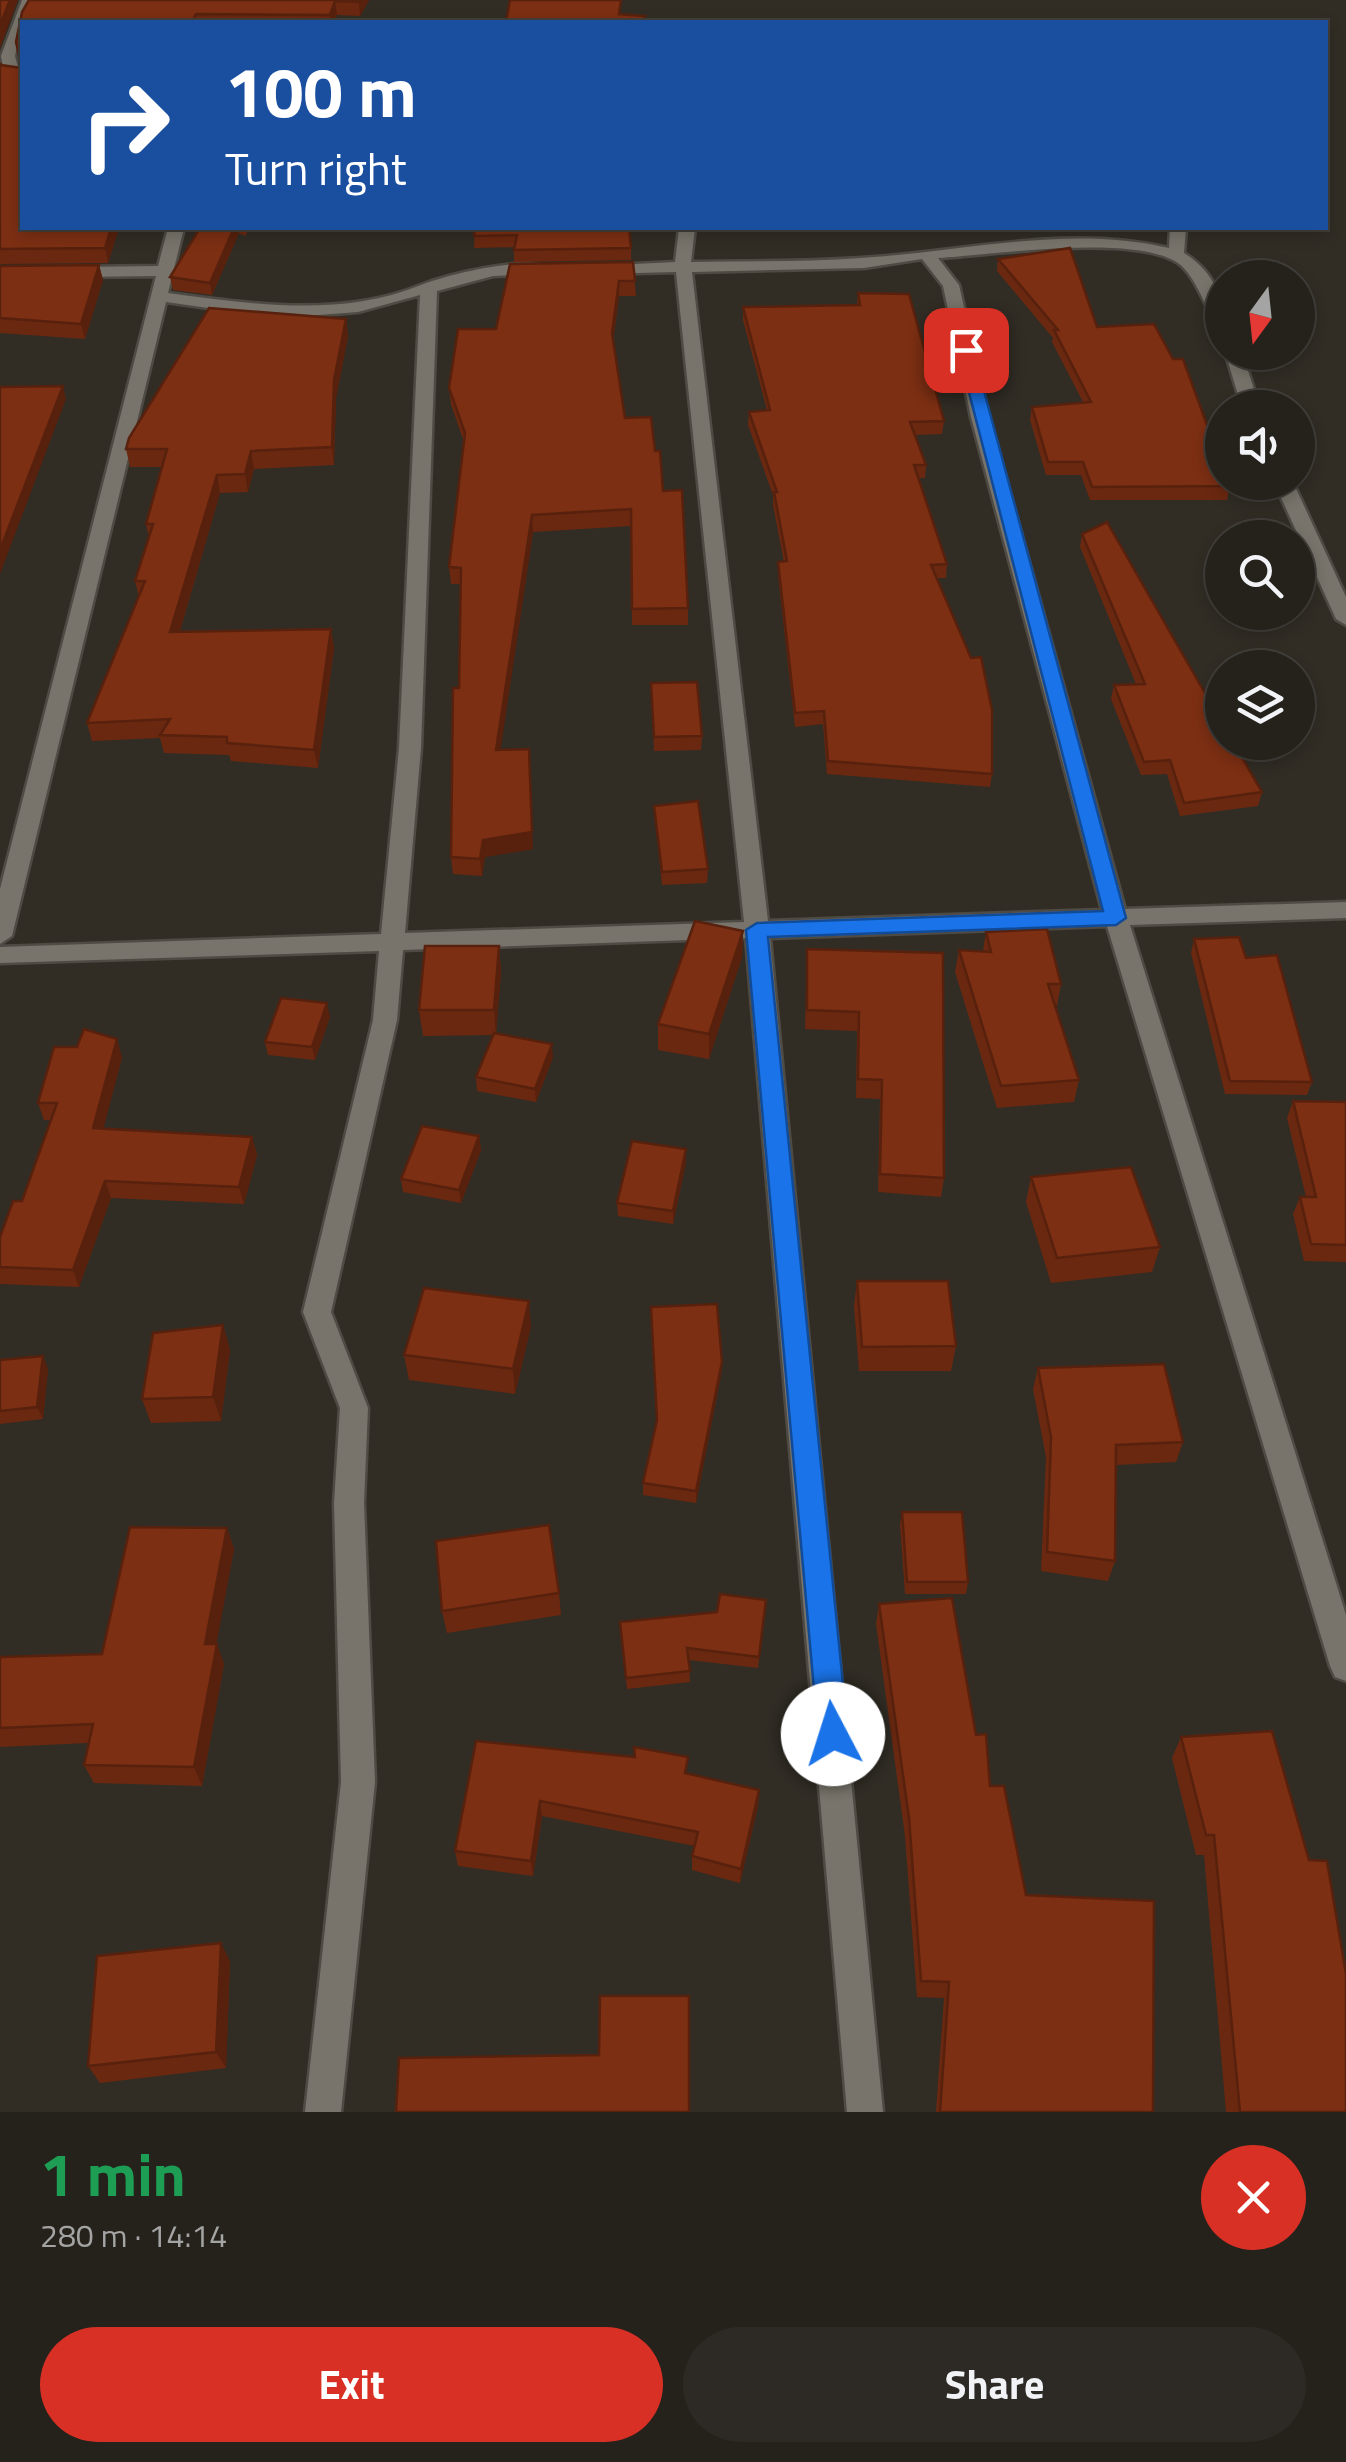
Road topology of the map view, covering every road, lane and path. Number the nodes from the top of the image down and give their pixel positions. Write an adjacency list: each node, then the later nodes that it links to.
1 (20, 24): 2 (street)
2 (13, 79)
3 (175, 230): 9 (street)
4 (688, 230): 8 (street)
5 (1178, 230): 7 (street)
6 (926, 254): 7 (street); 8 (street); 17 (street)
7 (1176, 255): 11 (street)
8 (683, 266): 12 (street); 18 (street)
9 (162, 271): 10 (street); 13 (street)
10 (0, 274)
11 (1205, 282)
12 (429, 286): 13 (street); 20 (street)
13 (156, 296): 19 (street)
14 (1291, 500): 15 (street)
15 (1346, 619)
16 (1346, 910): 17 (street)
17 (1116, 918): 18 (street); 22 (street)
18 (757, 930): 20 (street); 24 (street)
19 (0, 936)
20 (390, 942): 21 (street); 23 (street)
21 (0, 956)
22 (1346, 1666)
23 (323, 2112)
24 (865, 2112)

